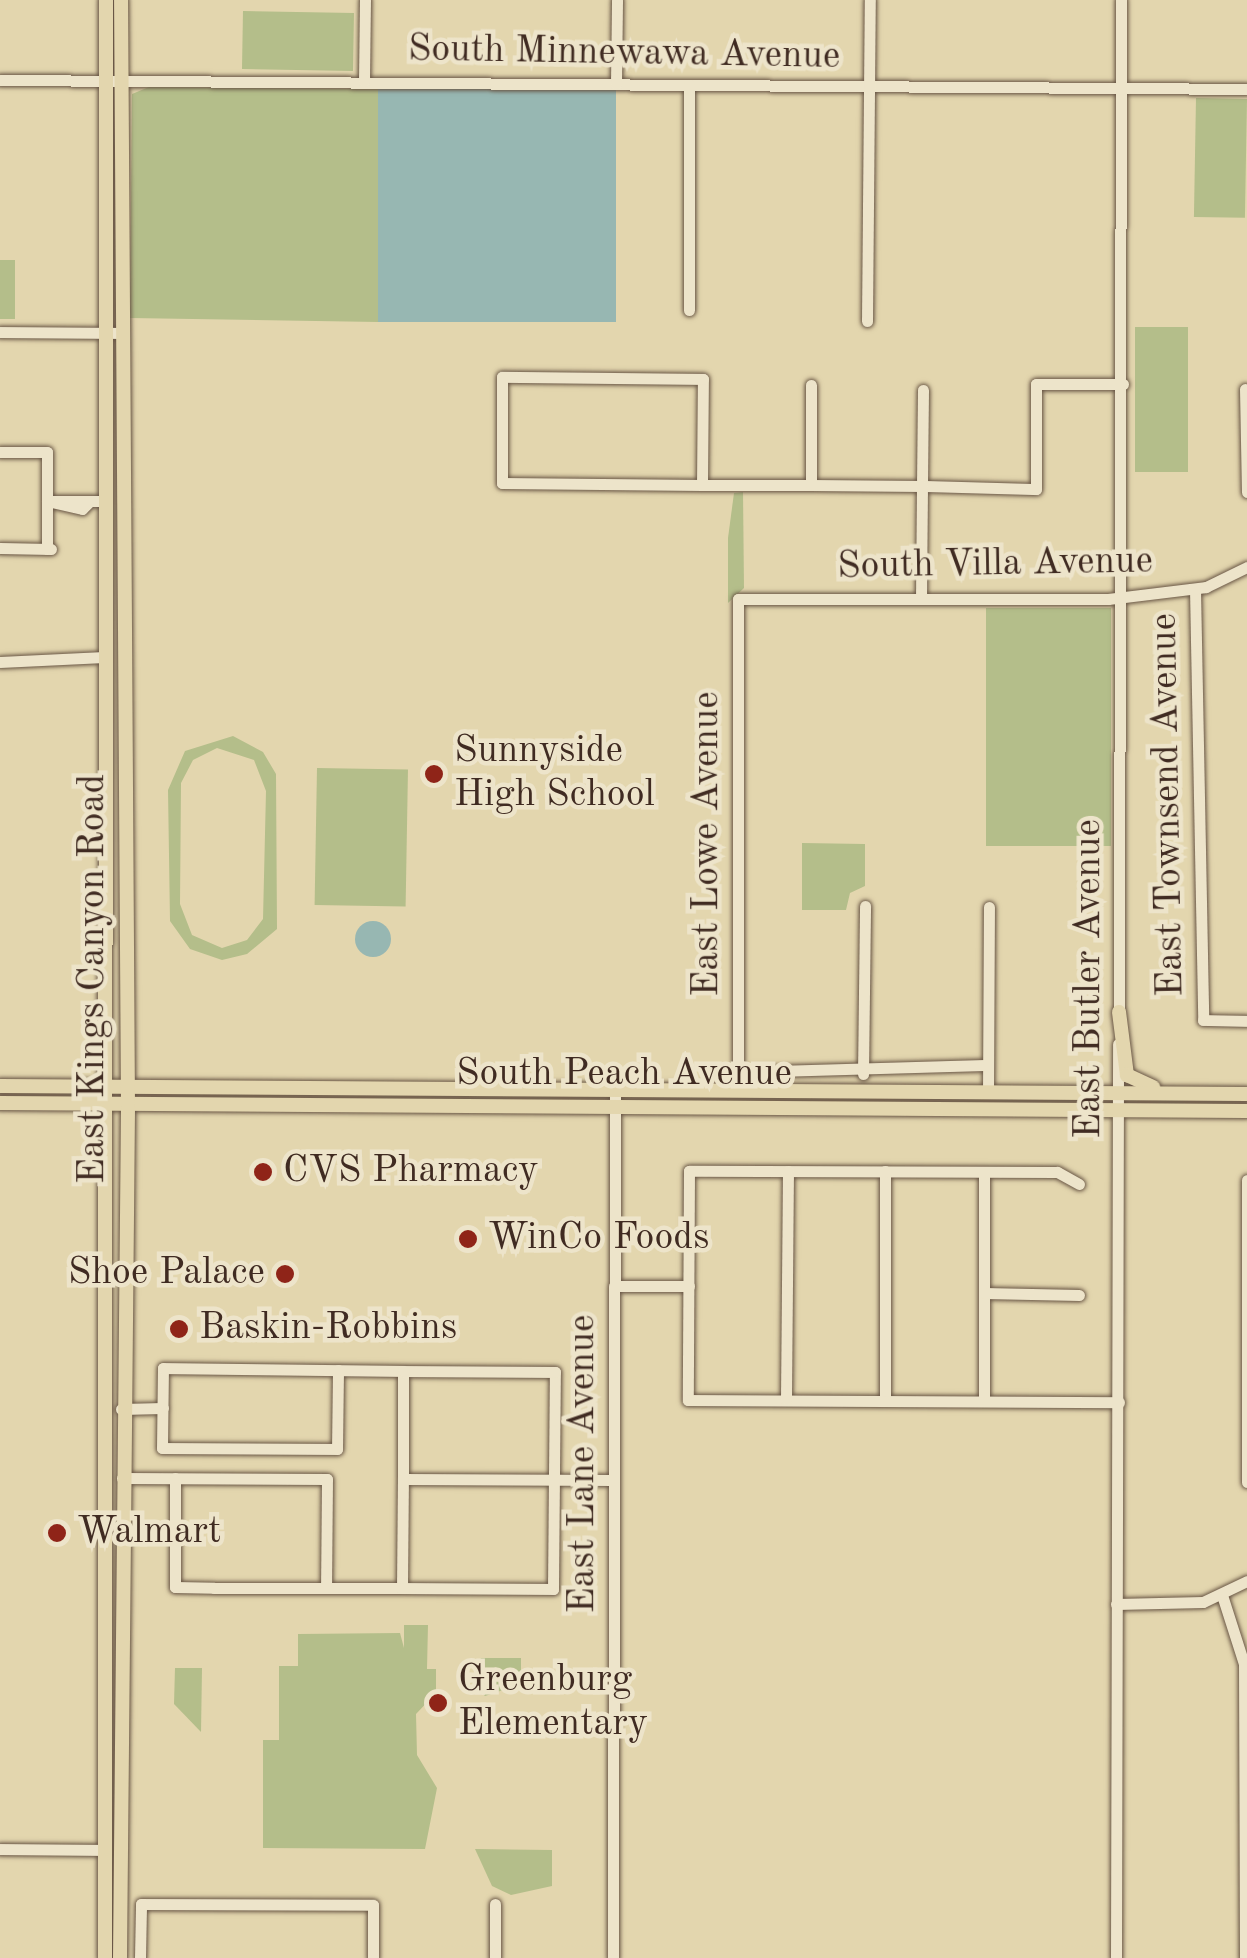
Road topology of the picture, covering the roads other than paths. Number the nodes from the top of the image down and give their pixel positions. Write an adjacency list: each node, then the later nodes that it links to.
1 (106, 0): 9 (main road, East Kings Canyon Road)
2 (121, 0): 9 (main road, East Kings Canyon Road)
3 (365, 0): 8 (street)
4 (617, 0): 10 (street)
5 (870, 0): 12 (street)
6 (1120, 0): 13 (street, East Butler Avenue)
7 (0, 80): 9 (street, South Minnewawa Avenue)
8 (364, 81): 9 (street, South Minnewawa Avenue); 10 (street, South Minnewawa Avenue)
9 (113, 82): 18 (main road, East Kings Canyon Road)
10 (616, 84): 11 (street, South Minnewawa Avenue)
11 (689, 86): 12 (street, South Minnewawa Avenue); 15 (street)
12 (869, 86): 13 (street, South Minnewawa Avenue); 16 (street)
13 (1121, 88): 14 (street, South Minnewawa Avenue); 19 (street, East Butler Avenue)
14 (1247, 89)
15 (689, 310)
16 (867, 321)
17 (0, 332): 18 (street)
18 (112, 333): 29 (main road, East Kings Canyon Road); 47 (main road, East Kings Canyon Road)
19 (1122, 384): 26 (street); 33 (street, East Butler Avenue)
20 (811, 385): 25 (street)
21 (1245, 389): 27 (street)
22 (922, 390): 26 (street)
23 (0, 452): 28 (street)
24 (702, 484): 24 (street); 25 (street)
25 (811, 485): 26 (street)
26 (922, 486): 35 (street)
27 (1247, 492)
28 (47, 501): 29 (street); 30 (street)
29 (97, 501): 36 (main road, East Kings Canyon Road)
30 (0, 548)
31 (1247, 566): 32 (street, South Villa Avenue)
32 (1195, 589): 33 (street, South Villa Avenue); 41 (street, East Townsend Avenue)
33 (1122, 595): 35 (street, South Villa Avenue); 40 (street, East Butler Avenue)
34 (738, 599): 35 (street, South Villa Avenue); 43 (street, East Lowe Avenue)
35 (921, 599)
36 (104, 657): 37 (street); 46 (main road, East Kings Canyon Road)
37 (0, 662)
38 (864, 906): 44 (street)
39 (989, 907): 42 (street)
40 (1119, 1012): 53 (main road); 55 (street, East Butler Avenue)
41 (1247, 1020)
42 (988, 1066): 44 (street, South Peach Avenue); 52 (street)
43 (738, 1072): 44 (street, South Peach Avenue); 51 (street, East Lowe Avenue)
44 (864, 1074)
45 (0, 1086): 46 (main road, South Peach Avenue)
46 (106, 1086): 47 (main road, South Peach Avenue); 57 (main road, East Kings Canyon Road)
47 (128, 1087): 48 (main road, South Peach Avenue); 58 (main road, East Kings Canyon Road)
48 (410, 1088): 49 (main road, South Peach Avenue); 59 (main road)
49 (518, 1088): 50 (main road, South Peach Avenue); 60 (main road)
50 (614, 1089): 51 (main road, South Peach Avenue); 61 (street, East Lane Avenue)
51 (738, 1090): 52 (main road, South Peach Avenue); 62 (main road)
52 (988, 1092): 55 (main road, South Peach Avenue)
53 (1193, 1093): 54 (main road, South Peach Avenue); 55 (main road, South Peach Avenue)
54 (1247, 1094)
55 (1118, 1101): 62 (main road, South Peach Avenue); 63 (main road, South Peach Avenue); 79 (street, East Butler Avenue)
56 (0, 1103): 57 (main road, South Peach Avenue)
57 (106, 1105): 58 (main road, South Peach Avenue); 96 (main road, East Kings Canyon Road)
58 (128, 1106): 59 (main road, South Peach Avenue); 81 (main road, East Kings Canyon Road)
59 (302, 1107): 60 (main road, South Peach Avenue)
60 (409, 1107): 61 (main road, South Peach Avenue)
61 (614, 1108): 62 (main road, South Peach Avenue); 69 (street, East Lane Avenue)
62 (678, 1108)
63 (1247, 1110)
64 (788, 1171): 65 (street); 70 (street); 76 (street)
65 (884, 1171): 66 (street); 77 (street)
66 (984, 1172): 68 (street); 71 (street)
67 (1245, 1180): 72 (street)
68 (1079, 1184)
69 (614, 1286): 70 (street); 87 (street, East Lane Avenue)
70 (689, 1286): 76 (street)
71 (984, 1293): 73 (street); 78 (street)
72 (1245, 1294): 82 (street)
73 (1079, 1295)
74 (338, 1370): 75 (street); 80 (street); 80 (street)
75 (403, 1370): 85 (street); 86 (street)
76 (786, 1399): 77 (street)
77 (884, 1400): 78 (street)
78 (984, 1401): 79 (street)
79 (1119, 1402): 93 (street, East Butler Avenue)
80 (162, 1408): 81 (street)
81 (121, 1409): 83 (main road, East Kings Canyon Road)
82 (1245, 1413): 88 (street)
83 (122, 1478): 84 (street); 99 (main road, East Kings Canyon Road)
84 (175, 1478): 90 (street); 90 (street)
85 (403, 1479): 86 (street); 91 (street)
86 (554, 1480): 87 (street); 91 (street)
87 (614, 1480): 103 (street, East Lane Avenue)
88 (1247, 1482)
89 (1247, 1581): 92 (street)
90 (326, 1587): 91 (street)
91 (402, 1588)
92 (1222, 1595): 93 (street); 94 (street)
93 (1116, 1604): 104 (street, East Butler Avenue)
94 (1245, 1778): 105 (street)
95 (0, 1850): 96 (street)
96 (105, 1850): 98 (main road, East Kings Canyon Road)
97 (495, 1904): 102 (street)
98 (104, 1958)
99 (120, 1958)
100 (140, 1958): 101 (street)
101 (373, 1958)
102 (495, 1958)
103 (613, 1958)
104 (1116, 1958)
105 (1244, 1958)

